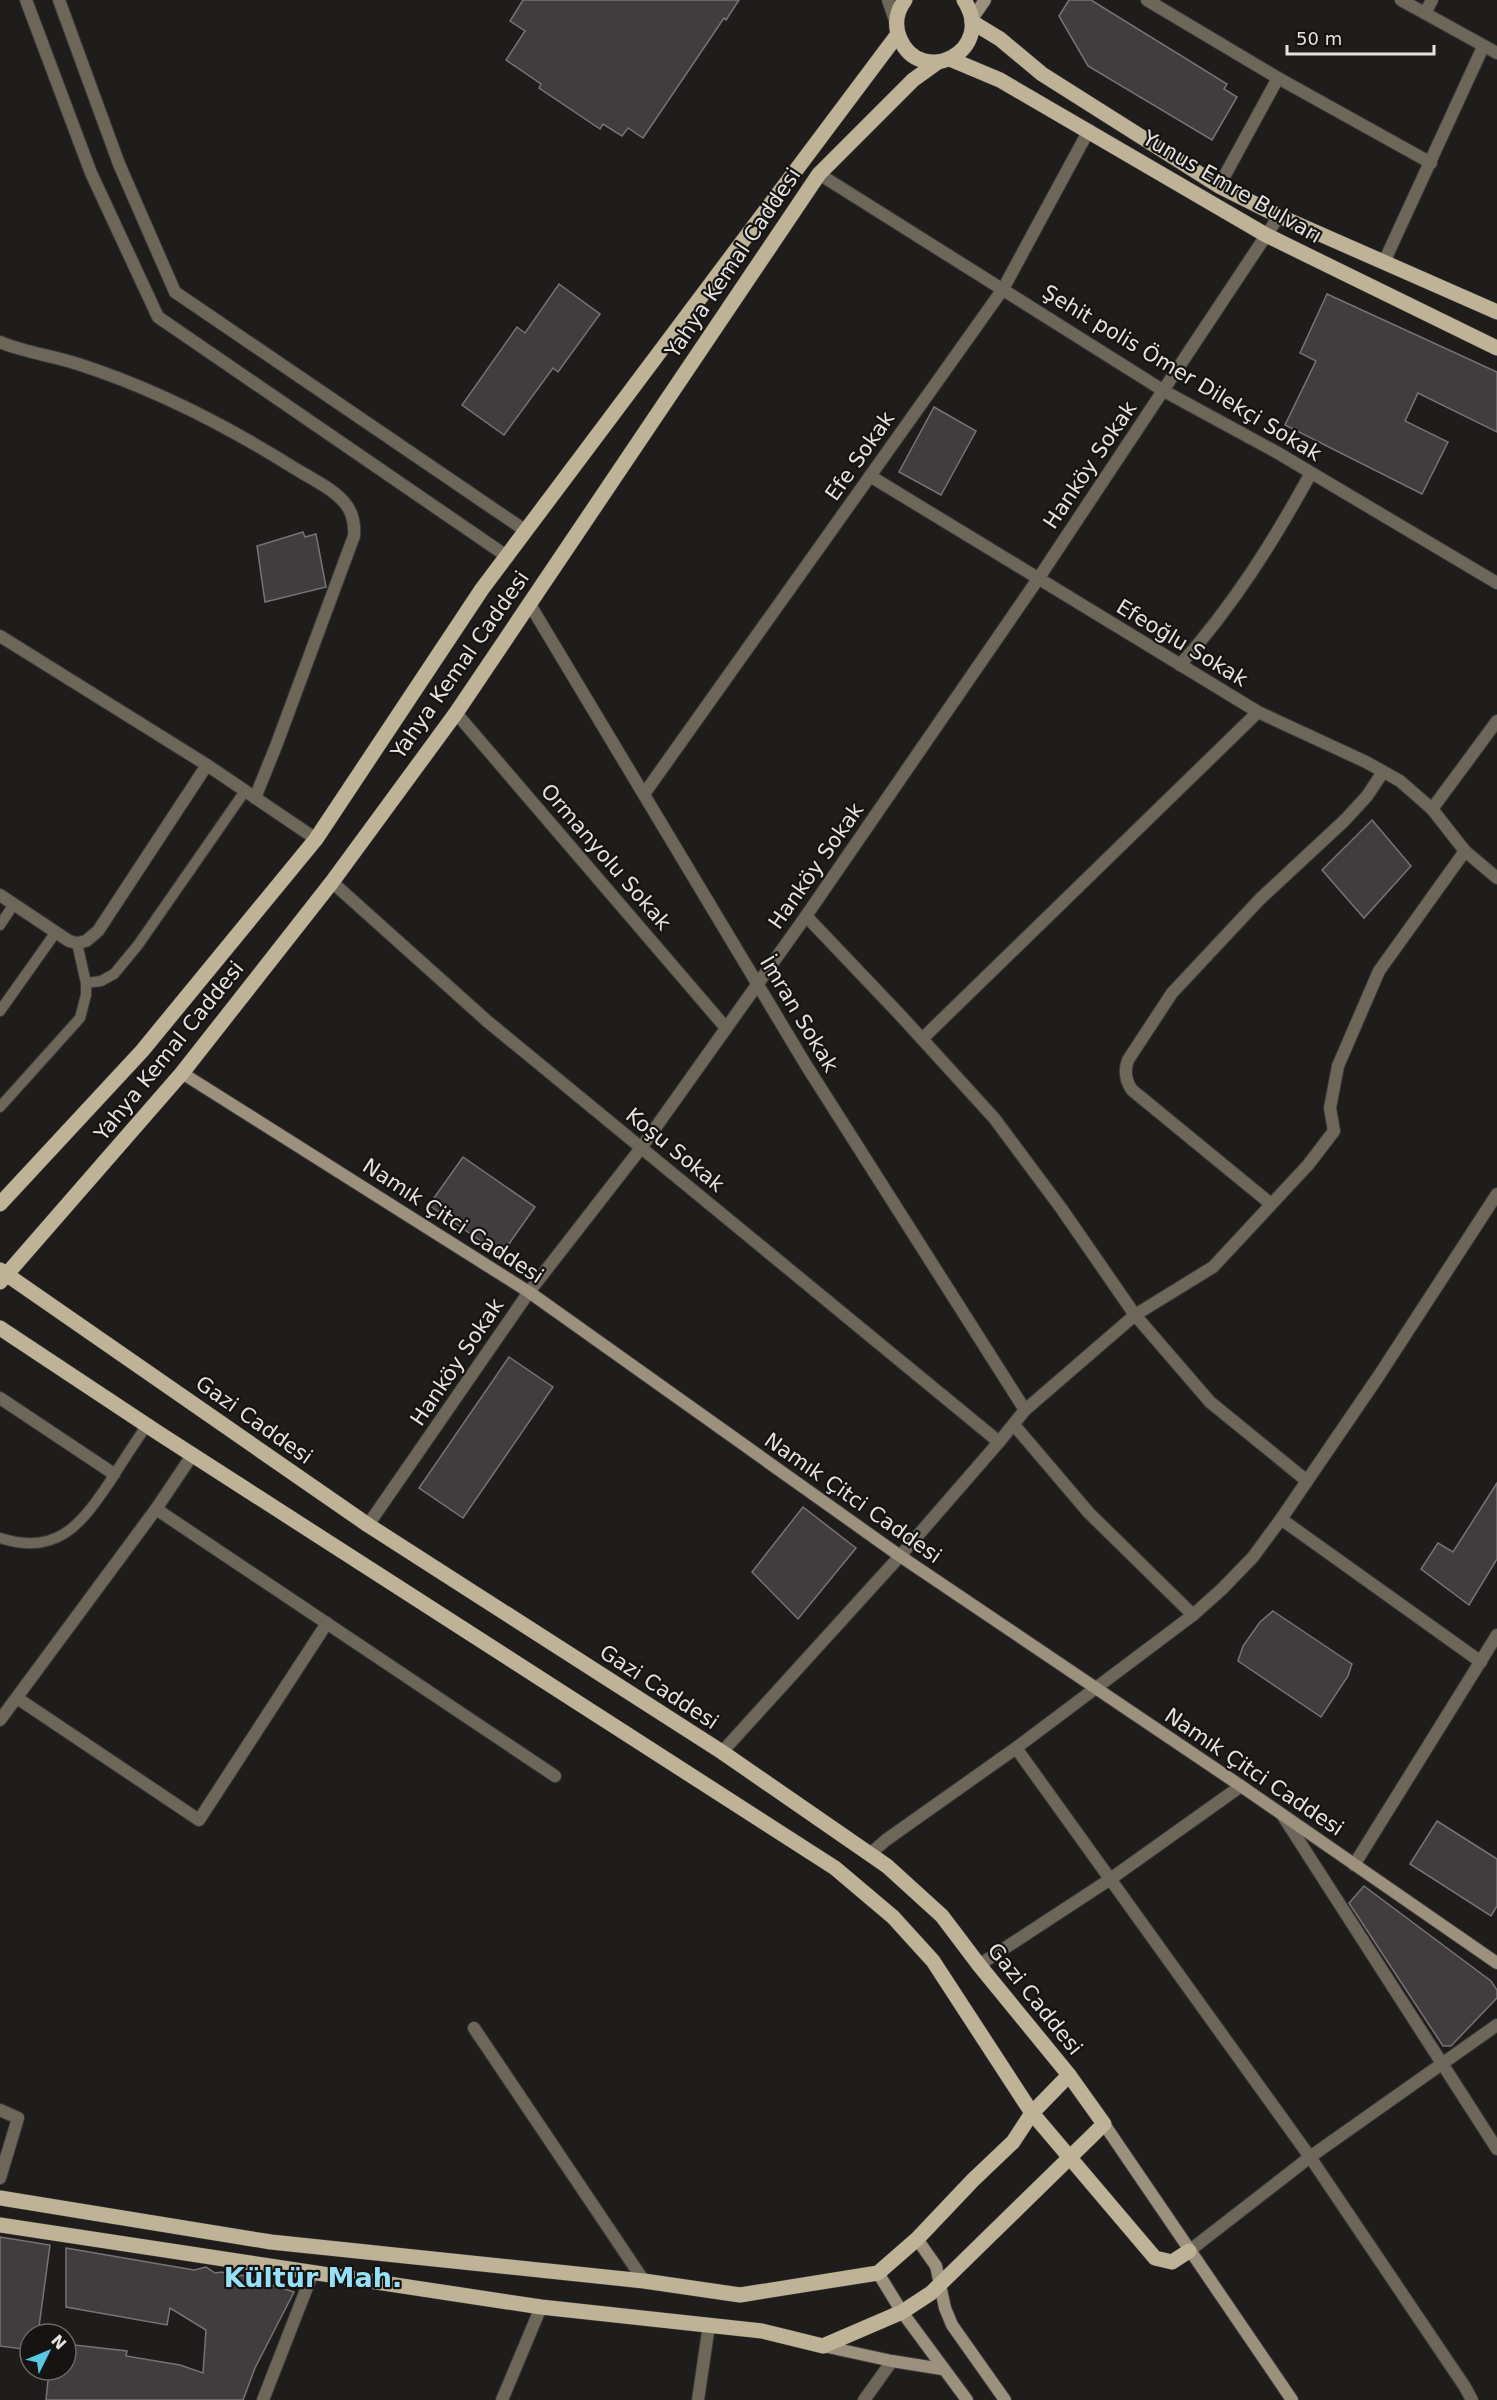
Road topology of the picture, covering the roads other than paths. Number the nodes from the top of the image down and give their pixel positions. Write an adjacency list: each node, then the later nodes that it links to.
1 (26, 0): 32 (street)
2 (59, 0): 31 (street)
3 (888, 0): 12 (street)
4 (904, 0): 12 (main road, Yahya Kemal Caddesi)
5 (964, 0): 11 (main road)
6 (985, 0): 11 (street)
7 (1147, 0): 16 (street)
8 (1401, 0): 10 (street)
9 (1432, 0): 10 (street)
10 (1425, 13): 13 (street)
11 (972, 20): 15 (main road, Yahya Kemal Caddesi); 20 (main road, Yunus Emre Bulvarı)
12 (897, 28): 15 (main road, Yunus Emre Bulvarı); 31 (main road, Yahya Kemal Caddesi)
13 (1483, 46): 14 (street); 18 (street)
14 (1497, 53)
15 (944, 60): 17 (main road, Yunus Emre Bulvarı); 19 (main road, Yahya Kemal Caddesi)
16 (1278, 78): 18 (street); 20 (street)
17 (1089, 130): 22 (main road, Yunus Emre Bulvarı); 24 (street, Efe Sokak)
18 (1431, 163): 23 (street)
19 (819, 174): 24 (street, Şehit polis Ömer Dilekçi Sokak); 35 (main road, Yahya Kemal Caddesi)
20 (1219, 186): 21 (main road, Yunus Emre Bulvarı)
21 (1279, 216): 22 (street, Hanköy Sokak); 23 (main road, Yunus Emre Bulvarı)
22 (1266, 235): 27 (main road, Yunus Emre Bulvarı); 28 (street, Hanköy Sokak)
23 (1384, 262): 25 (main road, Yunus Emre Bulvarı)
24 (1003, 289): 28 (street, Şehit polis Ömer Dilekçi Sokak); 30 (street, Efe Sokak)
25 (1497, 312)
26 (0, 343): 43 (street)
27 (1497, 348)
28 (1164, 391): 29 (street, Şehit polis Ömer Dilekçi Sokak); 33 (street, Hanköy Sokak)
29 (1311, 473): 34 (street, Şehit polis Ömer Dilekçi Sokak); 37 (street)
30 (870, 476): 33 (street, Efeoğlu Sokak); 44 (street, Efe Sokak)
31 (525, 531): 32 (main road, Yahya Kemal Caddesi)
32 (508, 557): 46 (main road, Yahya Kemal Caddesi)
33 (1038, 579): 37 (street, Efeoğlu Sokak); 52 (street, Hanköy Sokak)
34 (1497, 583)
35 (529, 603): 39 (main road, Yahya Kemal Caddesi); 44 (street, İmran Sokak)
36 (0, 636): 41 (street)
37 (1180, 664): 38 (street, Efeoğlu Sokak)
38 (1258, 712): 42 (street, Efeoğlu Sokak); 60 (street)
39 (456, 713): 49 (main road, Yahya Kemal Caddesi); 59 (street, Ormanyolu Sokak)
40 (1497, 721): 45 (street)
41 (207, 765): 43 (street); 55 (street)
42 (1383, 772): 45 (street, Efeoğlu Sokak); 66 (street)
43 (250, 794): 46 (street); 56 (lane)
44 (644, 794): 57 (street, İmran Sokak)
45 (1432, 809): 47 (street, Efeoğlu Sokak)
46 (316, 839): 65 (main road, Yahya Kemal Caddesi)
47 (1464, 851): 48 (street); 66 (street)
48 (1497, 878)
49 (332, 882): 61 (main road, Yahya Kemal Caddesi); 63 (street, Koşu Sokak)
50 (0, 895): 51 (street)
51 (14, 904): 53 (lane); 54 (street)
52 (806, 916): 57 (street, Hanköy Sokak); 60 (street)
53 (0, 925)
54 (56, 932): 55 (street); 58 (lane)
55 (77, 943): 56 (lane)
56 (86, 983): 62 (lane)
57 (757, 984): 59 (street, Hanköy Sokak); 72 (street, İmran Sokak)
58 (0, 1011)
59 (726, 1028): 63 (street, Hanköy Sokak)
60 (922, 1039): 69 (street)
61 (182, 1073): 67 (main road, Yahya Kemal Caddesi); 68 (street, Namık Çitci Caddesi)
62 (0, 1107)
63 (641, 1148): 68 (street, Hanköy Sokak); 75 (street, Koşu Sokak)
64 (1497, 1194): 78 (street)
65 (0, 1204)
66 (1271, 1204): 69 (street)
67 (2, 1275): 81 (main road, Gazi Caddesi)
68 (529, 1292): 81 (street, Hanköy Sokak); 83 (street, Namık Çitci Caddesi)
69 (1135, 1315): 72 (street); 78 (street)
70 (0, 1328): 73 (main road)
71 (0, 1398): 77 (street)
72 (1025, 1410): 74 (street)
73 (147, 1425): 76 (main road); 77 (lane)
74 (1014, 1425): 75 (street); 84 (street)
75 (999, 1442): 83 (street)
76 (193, 1454): 79 (street); 106 (main road)
77 (114, 1474): 82 (lane)
78 (1307, 1481): 80 (street)
79 (156, 1509): 85 (street); 89 (street)
80 (1281, 1520): 84 (street); 87 (street)
81 (368, 1525): 92 (main road, Gazi Caddesi)
82 (0, 1538)
83 (900, 1556): 88 (street, Namık Çitci Caddesi); 92 (street)
84 (1193, 1615): 88 (street)
85 (327, 1623): 89 (street); 93 (street)
86 (1497, 1635): 87 (street)
87 (1481, 1662): 97 (street)
88 (1095, 1688): 91 (street); 94 (street, Namık Çitci Caddesi)
89 (17, 1698): 90 (street)
90 (0, 1720)
91 (1016, 1748): 96 (street); 98 (street)
92 (722, 1752): 96 (main road, Gazi Caddesi)
93 (555, 1776)
94 (1241, 1786): 95 (street, Namık Çitci Caddesi); 98 (street)
95 (1283, 1816): 97 (street, Namık Çitci Caddesi); 103 (street)
96 (870, 1854): 100 (main road, Gazi Caddesi)
97 (1354, 1864): 99 (street, Namık Çitci Caddesi)
98 (1109, 1880): 100 (street); 110 (street)
99 (1497, 1963)
100 (980, 1965): 104 (main road, Gazi Caddesi)
101 (1497, 2025): 103 (street)
102 (474, 2028): 118 (street)
103 (1441, 2064): 108 (street); 110 (street)
104 (1070, 2075): 106 (main road); 107 (main road, Gazi Caddesi)
105 (0, 2110): 111 (street)
106 (1032, 2113): 109 (main road); 114 (main road)
107 (1104, 2124): 109 (main road); 115 (street, Gazi Caddesi)
108 (1497, 2149)
109 (1070, 2157): 115 (main road); 119 (main road)
110 (1310, 2157): 115 (street); 133 (street)
111 (0, 2178)
112 (0, 2198): 118 (main road)
113 (0, 2225): 116 (main road)
114 (917, 2240): 117 (main road); 119 (street)
115 (1189, 2251): 132 (street, Gazi Caddesi)
116 (313, 2272): 120 (main road); 126 (street)
117 (878, 2273): 118 (main road); 121 (street)
118 (644, 2280)
119 (942, 2284): 121 (main road); 131 (street)
120 (542, 2307): 122 (main road); 127 (street)
121 (902, 2312): 123 (main road); 125 (street)
122 (709, 2325): 123 (main road); 128 (street)
123 (823, 2346): 124 (street)
124 (892, 2361): 125 (street); 129 (street)
125 (942, 2369): 130 (street)
126 (263, 2400)
127 (502, 2400)
128 (698, 2400)
129 (864, 2400)
130 (967, 2400)
131 (1005, 2400)
132 (1292, 2400)
133 (1472, 2400)

